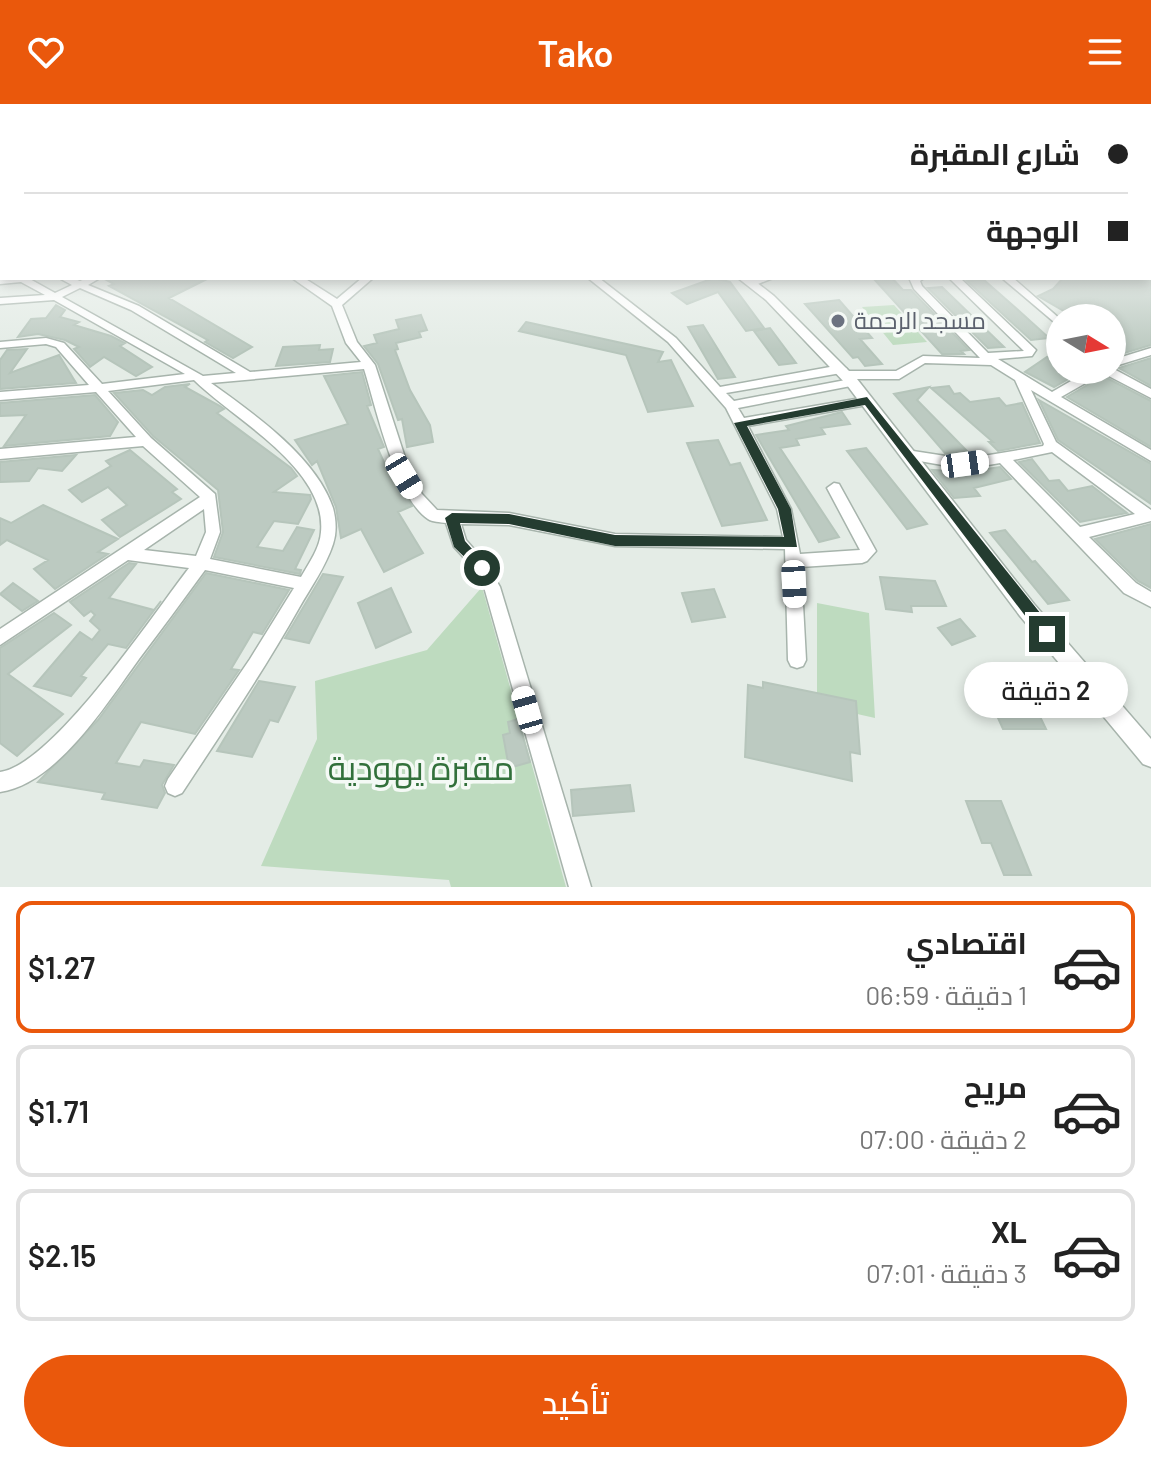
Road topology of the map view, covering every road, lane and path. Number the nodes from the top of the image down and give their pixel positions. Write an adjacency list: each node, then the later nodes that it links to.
1 (25, 280): 12 (street)
2 (68, 280): 11 (street)
3 (91, 280): 11 (street)
4 (300, 280): 14 (street)
5 (366, 280): 14 (street)
6 (596, 280): 28 (street)
7 (755, 280): 22 (street)
8 (915, 280): 18 (street)
9 (956, 280): 18 (street)
10 (1009, 280): 15 (street)
11 (79, 286): 12 (street); 21 (street)
12 (51, 298): 13 (street); 23 (street)
13 (0, 301)
14 (337, 304): 20 (street)
15 (1046, 312)
16 (0, 345): 27 (street)
17 (1150, 352): 19 (street)
18 (990, 360): 22 (street); 24 (street)
19 (1126, 360)
20 (369, 365): 21 (street); 44 (street)
21 (246, 374): 23 (street)
22 (847, 375): 28 (street); 32 (street); 33 (street)
23 (199, 378): 27 (street); 50 (street)
24 (1020, 378): 31 (street); 36 (street)
25 (1126, 380): 29 (street)
26 (1074, 384): 31 (street)
27 (102, 388): 30 (street); 35 (street)
28 (717, 391): 33 (street)
29 (1151, 394)
30 (0, 396)
31 (1053, 396): 39 (street)
32 (867, 401): 34 (street); 38 (street)
33 (731, 406): 34 (street)
34 (740, 423): 46 (street)
35 (146, 441): 37 (street); 42 (street)
36 (1051, 445): 40 (street); 43 (street)
37 (0, 454)
38 (913, 456): 40 (street); 54 (street)
39 (1151, 456)
40 (1004, 459): 45 (street)
41 (834, 488): 48 (street)
42 (210, 498): 47 (street); 49 (street)
43 (1150, 516): 45 (street)
44 (452, 518): 46 (street); 57 (street)
45 (1077, 534): 51 (street)
46 (792, 543): 48 (street)
47 (125, 554): 49 (street); 52 (street)
48 (793, 561): 53 (street)
49 (201, 563): 50 (street); 55 (street)
50 (304, 584): 56 (street)
51 (1151, 600)
52 (0, 638)
53 (797, 660)
54 (1151, 756)
55 (0, 782)
56 (175, 786)
57 (580, 887)

